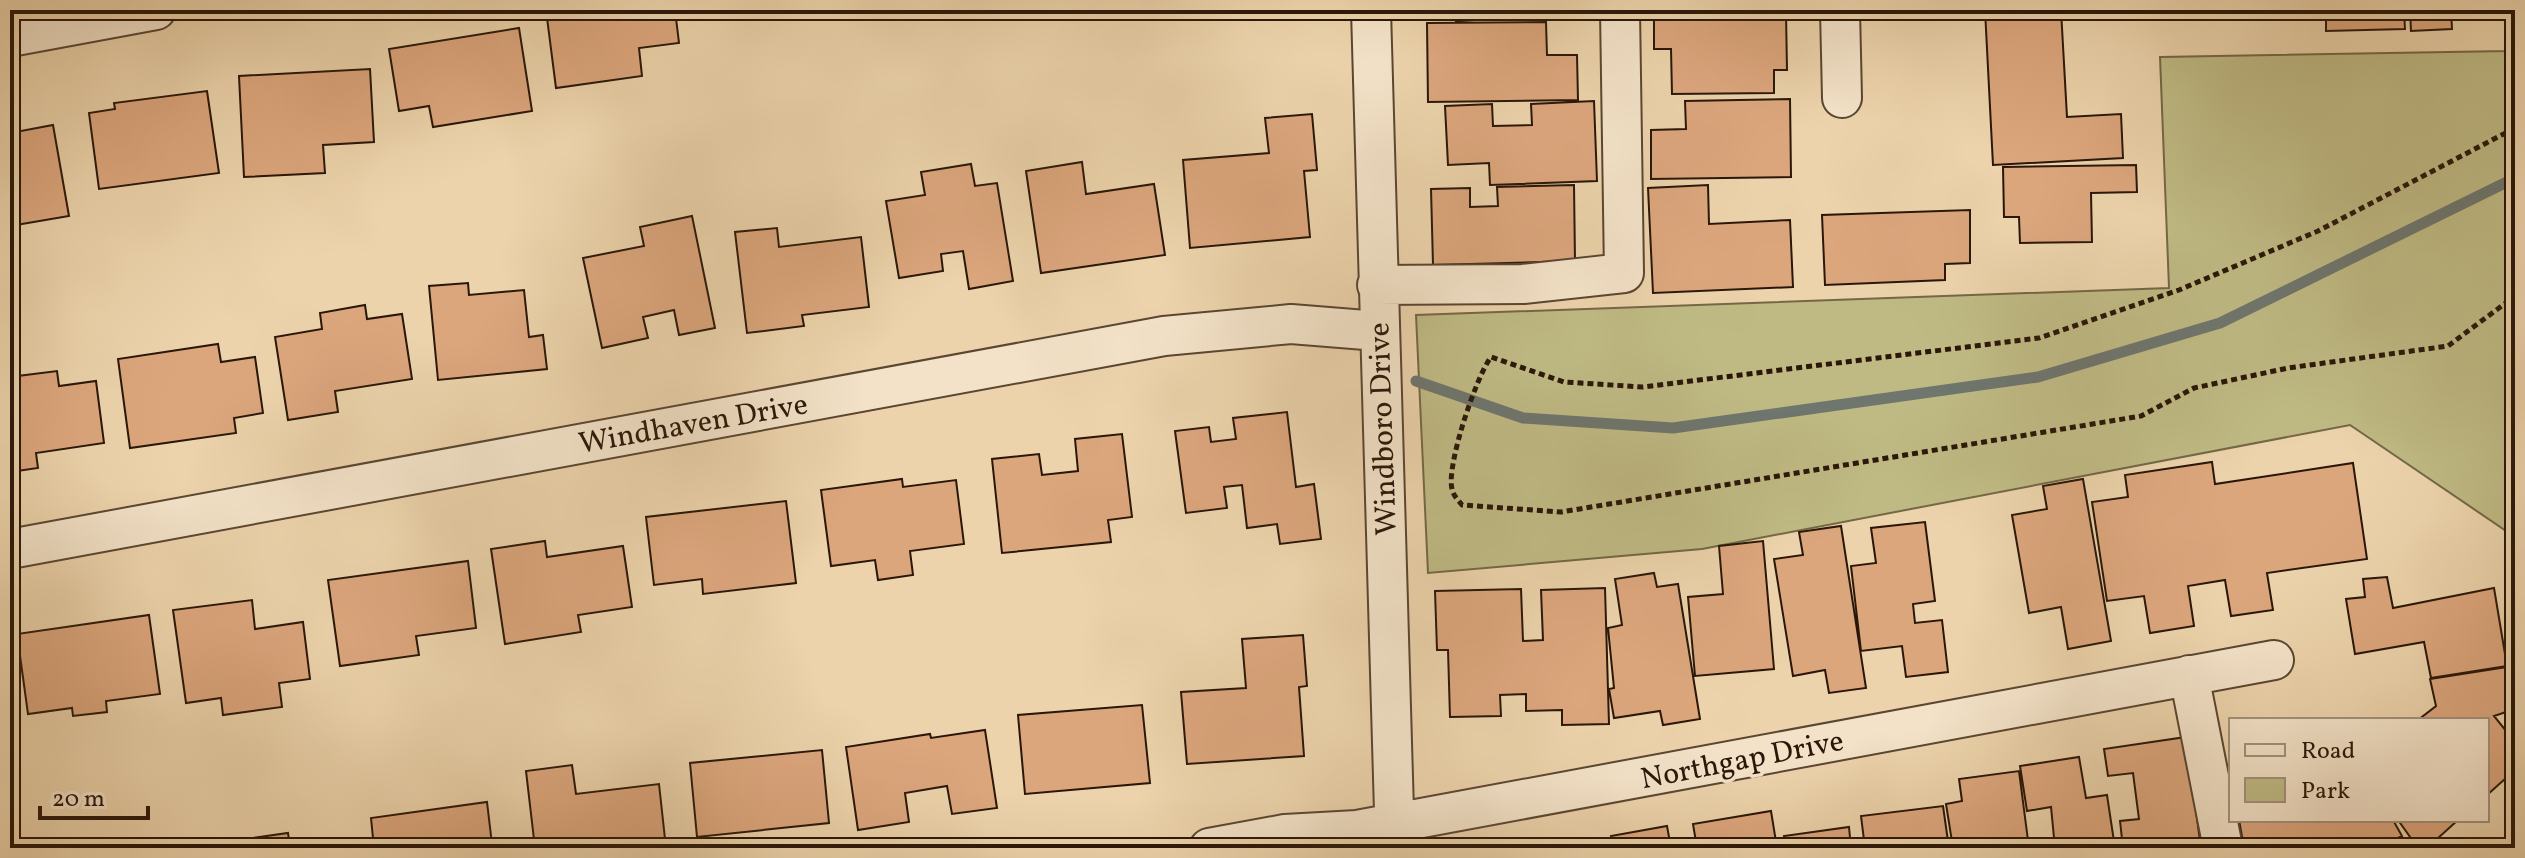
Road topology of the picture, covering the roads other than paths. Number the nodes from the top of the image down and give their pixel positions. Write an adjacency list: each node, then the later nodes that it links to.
1 (156, 10): 5 (street)
2 (1371, 10): 7 (street, Windboro Drive)
3 (1620, 10): 7 (street)
4 (1840, 10): 6 (street)
5 (10, 37)
6 (1842, 98)
7 (1377, 285): 8 (street, Windboro Drive)
8 (1378, 331): 9 (street, Windhaven Drive); 12 (street, Windboro Drive)
9 (10, 549)
10 (2274, 660): 11 (street, Northgap Drive)
11 (2189, 675): 12 (street, Northgap Drive); 14 (street)
12 (1395, 836): 13 (street, Northgap Drive)
13 (1209, 848)
14 (2223, 848)

